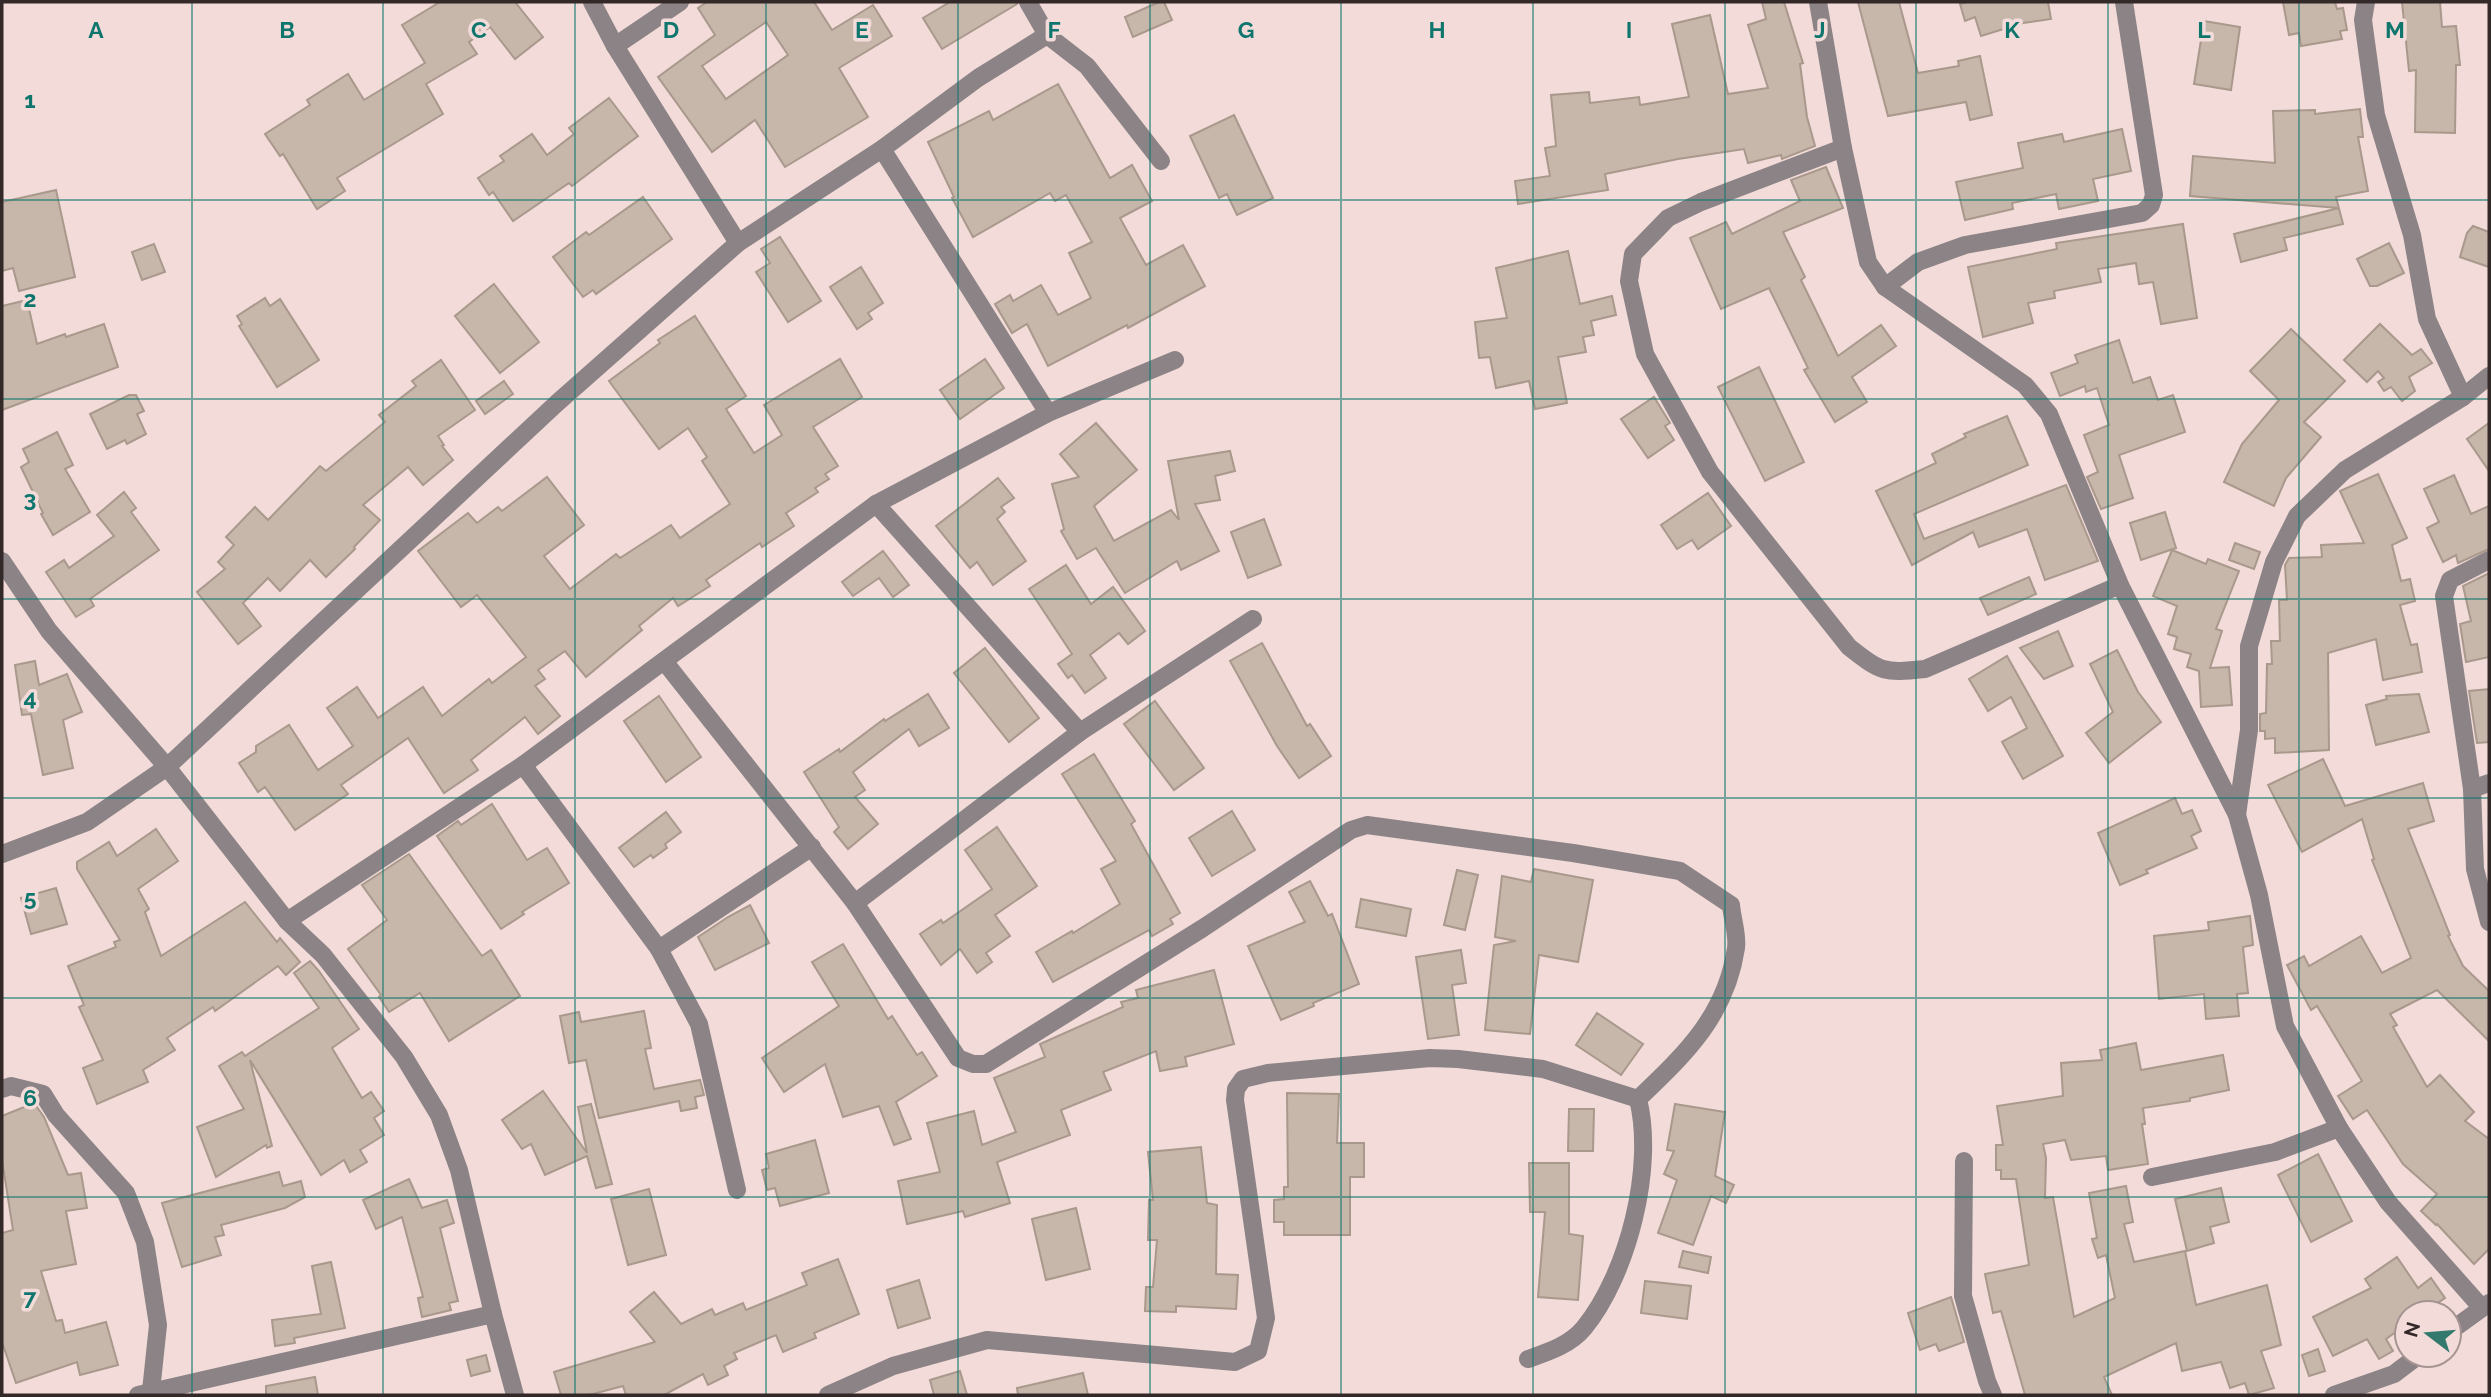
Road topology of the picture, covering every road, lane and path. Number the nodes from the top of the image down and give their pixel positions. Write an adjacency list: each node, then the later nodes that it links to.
1 (592, 2): 8 (street)
2 (680, 2): 8 (street)
3 (1028, 2): 7 (street)
4 (1818, 2): 9 (street)
5 (2124, 2): 13 (street)
6 (2366, 2): 16 (street)
7 (1047, 35): 10 (street); 11 (street)
8 (615, 46): 12 (street)
9 (1843, 148): 13 (street); 21 (street)
10 (883, 149): 12 (street); 17 (street)
11 (1161, 161)
12 (738, 243): 26 (street)
13 (1885, 287): 21 (street)
14 (1175, 360): 17 (street)
15 (2489, 376): 16 (street)
16 (2463, 397): 29 (street)
17 (1048, 413): 18 (street)
18 (876, 504): 23 (street); 24 (street)
19 (2489, 560): 28 (street)
20 (2, 561): 26 (street)
21 (2120, 584): 29 (street)
22 (1253, 619): 24 (street)
23 (664, 661): 25 (street); 30 (street)
24 (1080, 732): 32 (street)
25 (523, 765): 33 (street); 35 (street)
26 (167, 767): 31 (street); 33 (street)
27 (2489, 783): 28 (street)
28 (2472, 789): 34 (street)
29 (2237, 815): 38 (street)
30 (812, 847): 32 (street); 35 (street)
31 (2, 855)
32 (855, 903): 37 (street)
33 (287, 921): 43 (street)
34 (2489, 922)
35 (659, 949): 41 (street)
36 (2, 1089): 47 (street)
37 (1638, 1099): 45 (street); 49 (street)
38 (2339, 1128): 40 (street); 42 (street)
39 (1964, 1161): 50 (street)
40 (2152, 1177)
41 (737, 1190)
42 (2485, 1306): 44 (street)
43 (493, 1314): 47 (street); 48 (street)
44 (2463, 1322)
45 (1528, 1359)
46 (2400, 1369): 51 (street)
47 (145, 1393)
48 (515, 1395)
49 (828, 1395)
50 (1993, 1395)
51 (2334, 1395)

